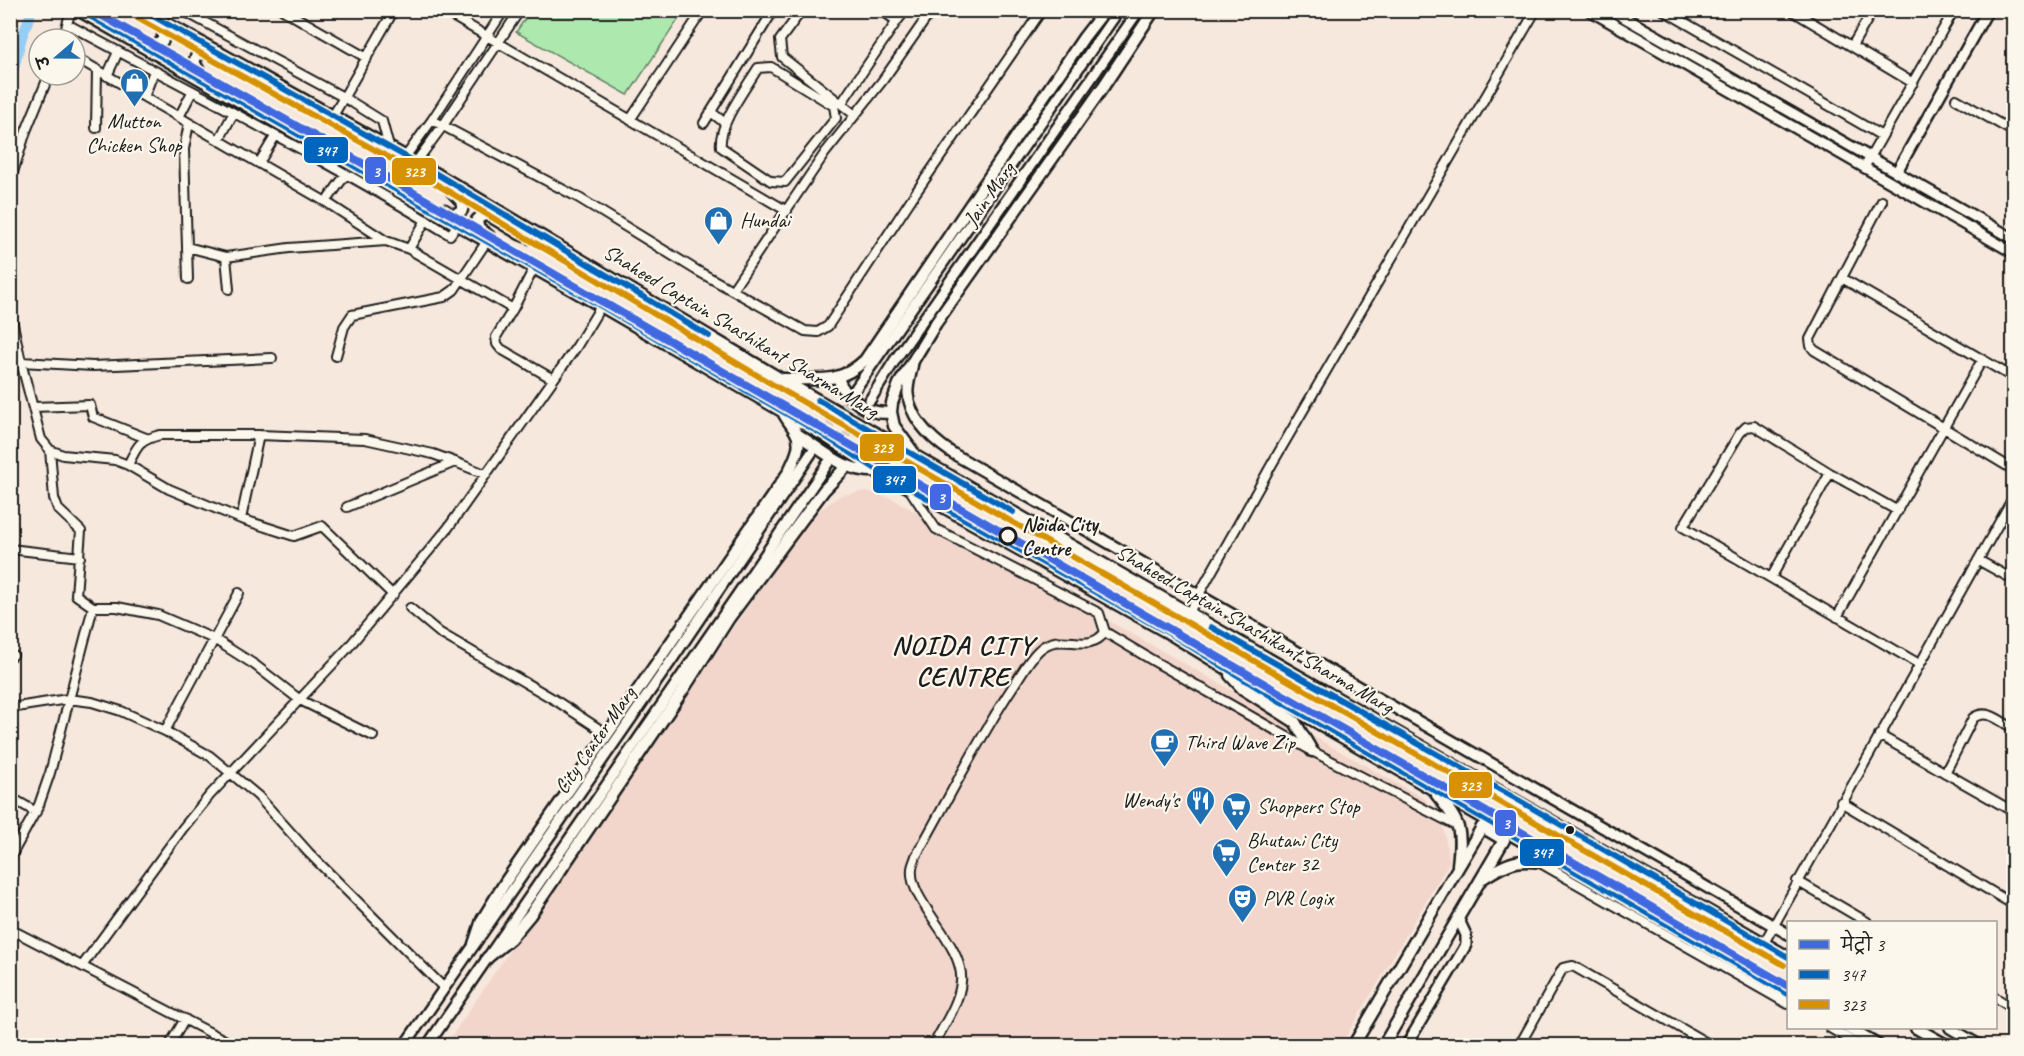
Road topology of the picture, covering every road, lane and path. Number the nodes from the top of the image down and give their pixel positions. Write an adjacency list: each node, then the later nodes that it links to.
1 (70, 10): 31 (street)
2 (78, 10): 36 (main road)
3 (141, 10): 29 (main road, Shaheed Captain Shashikant Sharma Marg)
4 (182, 10): 49 (street)
5 (283, 10): 39 (street)
6 (394, 10): 39 (street)
7 (442, 10): 33 (street)
8 (504, 10): 33 (street)
9 (520, 10): 34 (street)
10 (703, 10): 58 (street)
11 (772, 10): 52 (street)
12 (802, 10): 51 (street)
13 (881, 10): 30 (street)
14 (906, 10): 30 (street)
15 (932, 10): 54 (street)
16 (1042, 10): 98 (street)
17 (1105, 10): 107 (main road)
18 (1119, 10): 111 (street, Jain Marg)
19 (1139, 10): 112 (street, Jain Marg)
20 (1154, 10): 104 (main road)
21 (1536, 10): 142 (street)
22 (1589, 10): 73 (street)
23 (1611, 10): 70 (street)
24 (1663, 10): 66 (street)
25 (1873, 10): 35 (street)
26 (1954, 10): 45 (street)
27 (1988, 10): 75 (street)
28 (1795, 12): 35 (street)
29 (159, 19): 36 (main road); 37 (main road, Shaheed Captain Shashikant Sharma Marg)
30 (897, 21): 51 (street)
31 (67, 24): 32 (street); 38 (street)
32 (66, 27)
33 (488, 36): 34 (street); 57 (street)
34 (499, 43): 58 (street); 62 (street)
35 (1852, 46): 45 (street)
36 (145, 48): 44 (main road)
37 (218, 51): 44 (main road); 55 (main road, Shaheed Captain Shashikant Sharma Marg)
38 (118, 52): 42 (street); 43 (street)
39 (367, 58): 49 (street)
40 (87, 64): 41 (street)
41 (98, 70): 43 (street); 63 (street)
42 (154, 71): 47 (street); 48 (street)
43 (107, 76): 48 (street)
44 (206, 82): 81 (main road)
45 (1913, 83): 66 (street)
46 (44, 87): 77 (street)
47 (192, 92): 53 (street); 56 (street)
48 (144, 97): 56 (street)
49 (345, 98): 55 (street); 68 (street)
50 (1956, 99): 64 (street)
51 (841, 104): 54 (street)
52 (711, 112): 60 (street); 61 (street)
53 (233, 114): 65 (street); 67 (street)
54 (855, 115): 82 (street)
55 (333, 116): 68 (main road, Shaheed Captain Shashikant Sharma Marg)
56 (179, 117): 59 (street)
57 (432, 120): 62 (street); 69 (street)
58 (630, 120): 82 (street)
59 (189, 123): 67 (street); 89 (street)
60 (704, 123)
61 (725, 123): 61 (street)
62 (442, 127): 71 (street); 98 (street)
63 (96, 128)
64 (2013, 132)
65 (276, 135): 72 (street); 76 (street)
66 (1882, 136): 70 (street)
67 (219, 140): 72 (street)
68 (389, 147): 69 (main road, Shaheed Captain Shashikant Sharma Marg)
69 (405, 156): 71 (main road, Shaheed Captain Shashikant Sharma Marg)
70 (1870, 158): 73 (street); 75 (street)
71 (416, 162): 74 (main road, Shaheed Captain Shashikant Sharma Marg)
72 (259, 163): 79 (street)
73 (1864, 168): 78 (street)
74 (435, 173): 81 (main road); 85 (main road, Shaheed Captain Shashikant Sharma Marg)
75 (1896, 173): 78 (street); 86 (street)
76 (346, 174): 79 (street); 83 (street)
77 (10, 182)
78 (1891, 183): 91 (street)
79 (326, 201): 87 (street)
80 (1882, 201): 94 (street)
81 (422, 203): 84 (main road)
82 (788, 211): 98 (street)
83 (426, 220): 84 (street); 90 (street)
84 (458, 224): 88 (main road)
85 (546, 238): 93 (main road); 110 (main road, Shaheed Captain Shashikant Sharma Marg)
86 (2013, 239)
87 (386, 241): 90 (street); 92 (street)
88 (487, 241): 93 (main road); 96 (street)
89 (187, 247): 92 (street); 95 (street)
90 (409, 249): 96 (street)
91 (2013, 253)
92 (226, 257): 97 (street)
93 (530, 266): 99 (main road); 100 (street)
94 (1842, 278): 105 (street); 116 (street)
95 (188, 279)
96 (462, 279): 100 (street); 102 (street)
97 (229, 289)
98 (733, 289)
99 (601, 306): 109 (street); 114 (main road)
100 (513, 309): 109 (street)
101 (10, 310): 106 (street)
102 (336, 356)
103 (272, 358): 106 (street)
104 (914, 360): 115 (main road); 142 (street)
105 (1983, 360): 108 (street); 116 (street)
106 (21, 362): 113 (street)
107 (838, 378): 110 (main road); 115 (main road)
108 (2013, 378)
109 (553, 379): 130 (street)
110 (781, 379): 122 (main road, Shaheed Captain Shashikant Sharma Marg)
111 (856, 388)
112 (870, 400)
113 (33, 407): 119 (street); 120 (street)
114 (784, 412): 117 (main road); 128 (main road)
115 (891, 412): 122 (main road)
116 (1944, 429): 127 (street); 134 (street)
117 (797, 434): 126 (main road); 159 (main road)
118 (259, 435): 119 (street); 123 (street); 135 (street)
119 (146, 438): 125 (street)
120 (50, 450): 125 (street); 137 (street)
121 (812, 452): 184 (street, City Center Marg)
122 (917, 457): 146 (main road, Shaheed Captain Shashikant Sharma Marg)
123 (455, 462): 130 (street); 133 (street)
124 (828, 463): 186 (street, City Center Marg)
125 (128, 465): 135 (street)
126 (847, 466): 128 (main road); 186 (main road)
127 (2013, 470)
128 (879, 471): 131 (main road)
129 (1830, 473): 134 (street); 139 (street); 139 (street)
130 (485, 474): 143 (street)
131 (907, 486): 148 (street); 153 (main road)
132 (2013, 496): 138 (street)
133 (346, 507)
134 (1898, 511): 147 (street)
135 (242, 519): 143 (street)
136 (10, 549): 137 (street)
137 (80, 557): 144 (street)
138 (1978, 560): 140 (street); 152 (street)
139 (1771, 578): 147 (street)
140 (2013, 580)
141 (239, 593): 149 (street)
142 (1199, 593): 146 (street); 180 (street)
143 (393, 595): 155 (street)
144 (93, 607): 149 (street); 154 (street)
145 (410, 608): 159 (street)
146 (1188, 614): 183 (main road, Shaheed Captain Shashikant Sharma Marg)
147 (1837, 617): 152 (street)
148 (1105, 632): 162 (street); 203 (street)
149 (214, 639): 155 (street); 158 (street)
150 (2013, 649): 151 (street)
151 (2013, 661)
152 (1919, 664): 160 (street)
153 (1227, 670): 162 (main road); 165 (main road)
154 (68, 699): 156 (street); 158 (street); 168 (street)
155 (300, 700): 161 (street); 163 (street)
156 (10, 708)
157 (2013, 729): 164 (street)
158 (165, 730): 163 (street)
159 (607, 734): 184 (main road)
160 (1879, 735): 164 (street); 167 (street)
161 (373, 736)
162 (1312, 751): 170 (street)
163 (231, 772): 187 (street); 188 (street)
164 (1945, 773): 169 (street)
165 (1425, 785): 170 (main road); 173 (main road)
166 (10, 797): 168 (street)
167 (1842, 802): 176 (street); 177 (street)
168 (36, 812): 171 (street)
169 (2013, 812)
170 (1457, 826): 174 (main road)
171 (10, 858)
172 (1536, 861): 173 (main road); 175 (main road); 191 (street)
173 (1565, 866): 189 (main road)
174 (1458, 868): 175 (main road); 204 (main road)
175 (1480, 881): 178 (main road)
176 (1797, 881): 179 (street); 180 (street)
177 (2013, 905)
178 (1458, 918): 205 (main road); 206 (street)
179 (1865, 921)
180 (1774, 926): 182 (street); 183 (street)
181 (10, 929): 187 (street)
182 (1787, 933)
183 (1764, 943): 185 (main road, Shaheed Captain Shashikant Sharma Marg)
184 (474, 945): 188 (street, City Center Marg)
185 (1787, 956)
186 (487, 958): 202 (street, City Center Marg)
187 (82, 966): 193 (street)
188 (444, 988): 201 (street, City Center Marg)
189 (1787, 993)
190 (1997, 999): 192 (street)
191 (1787, 1003)
192 (2013, 1009)
193 (185, 1018): 199 (street); 200 (street)
194 (1832, 1029): 209 (street)
195 (1850, 1029): 210 (main road)
196 (1918, 1029): 211 (main road)
197 (1952, 1029): 212 (street)
198 (1520, 1043): 207 (street); 208 (street)
199 (169, 1046)
200 (236, 1046)
201 (404, 1046)
202 (427, 1046)
203 (933, 1046)
204 (1353, 1046)
205 (1383, 1046)
206 (1406, 1046)
207 (1531, 1046)
208 (1712, 1046)
209 (1861, 1046)
210 (1879, 1046)
211 (1948, 1046)
212 (1981, 1046)

